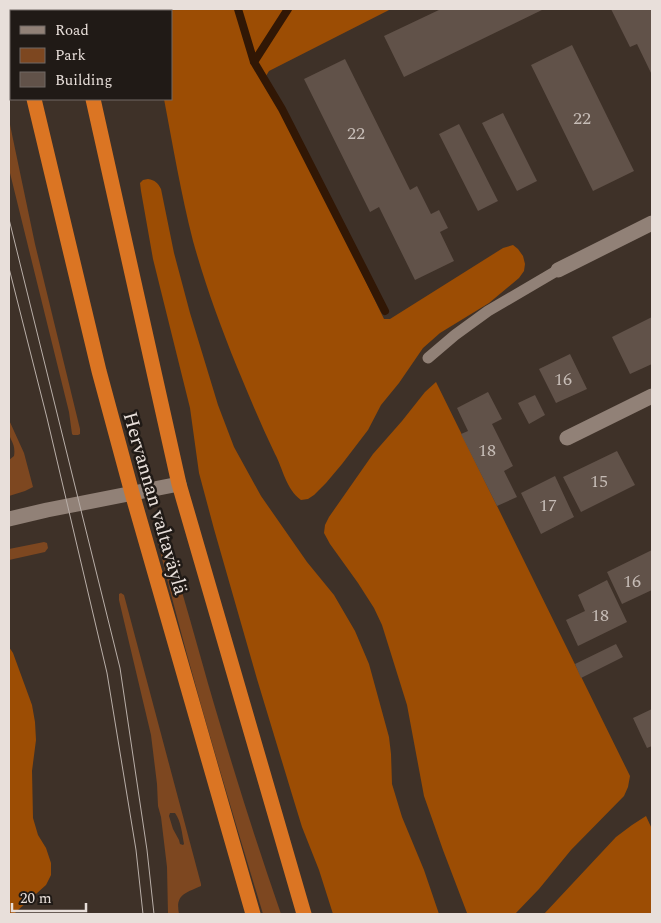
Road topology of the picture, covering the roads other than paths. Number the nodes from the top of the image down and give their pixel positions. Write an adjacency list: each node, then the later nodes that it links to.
1 (34, 100): 9 (highway, Hervannan valtaväylä)
2 (93, 100): 8 (highway, Hervannan valtaväylä)
3 (652, 222): 4 (street)
4 (558, 270): 5 (lane)
5 (428, 358)
6 (652, 396): 7 (street)
7 (567, 438)
8 (179, 484): 9 (street); 12 (highway, Hervannan valtaväylä)
9 (132, 493): 10 (street); 11 (highway, Hervannan valtaväylä)
10 (9, 519)
11 (253, 914)
12 (304, 914)

